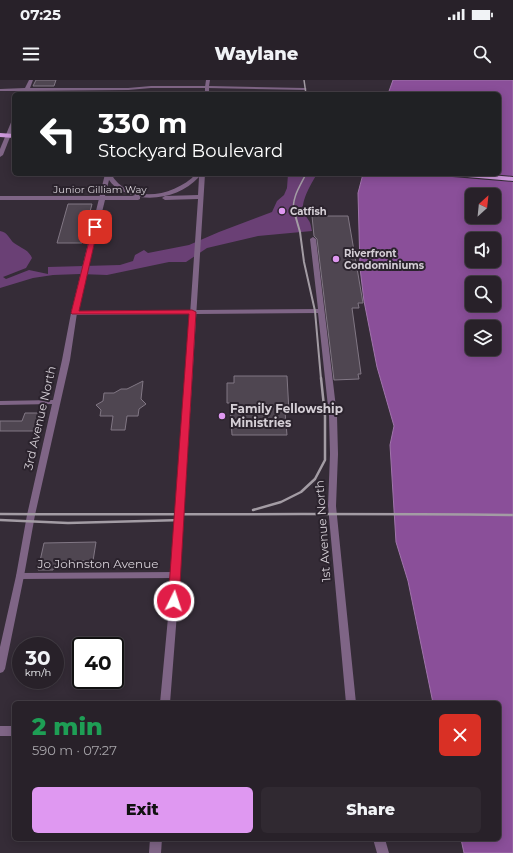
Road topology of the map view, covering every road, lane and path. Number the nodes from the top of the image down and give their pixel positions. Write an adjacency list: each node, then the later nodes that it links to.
1 (31, 80): 7 (street)
2 (130, 80): 8 (street)
3 (208, 80): 4 (street)
4 (207, 88): 5 (street); 8 (street); 9 (street)
5 (305, 89)
6 (0, 90): 7 (street)
7 (26, 92): 8 (street)
8 (128, 92)
9 (207, 92)
10 (0, 135): 11 (main road)
11 (11, 136): 12 (street)
12 (0, 155)
13 (108, 176): 21 (street, 3rd Avenue North)
14 (109, 176): 22 (street)
15 (198, 176): 22 (street)
16 (200, 176): 19 (street)
17 (479, 176): 18 (main road)
18 (513, 179)
19 (201, 197): 22 (street, Junior Gilliam Way); 25 (street)
20 (0, 198): 21 (street, Junior Gilliam Way)
21 (102, 198): 22 (street, Junior Gilliam Way); 26 (street, 3rd Avenue North)
22 (153, 198)
23 (313, 239): 24 (street, 1st Avenue North)
24 (320, 311): 25 (street); 34 (street, 1st Avenue North)
25 (192, 312): 26 (street); 29 (street)
26 (74, 313): 27 (street, 3rd Avenue North)
27 (56, 402): 28 (street); 30 (street, 3rd Avenue North)
28 (0, 403)
29 (176, 575): 30 (street, Jo Johnston Avenue); 33 (street)
30 (20, 576): 31 (street, 3rd Avenue North)
31 (4, 630): 32 (street, 3rd Avenue North)
32 (0, 669)
33 (165, 701)
34 (351, 701)
35 (0, 731): 36 (street)
36 (12, 731)
37 (156, 841): 39 (street)
38 (380, 841): 40 (street)
39 (155, 853)
40 (383, 853)

